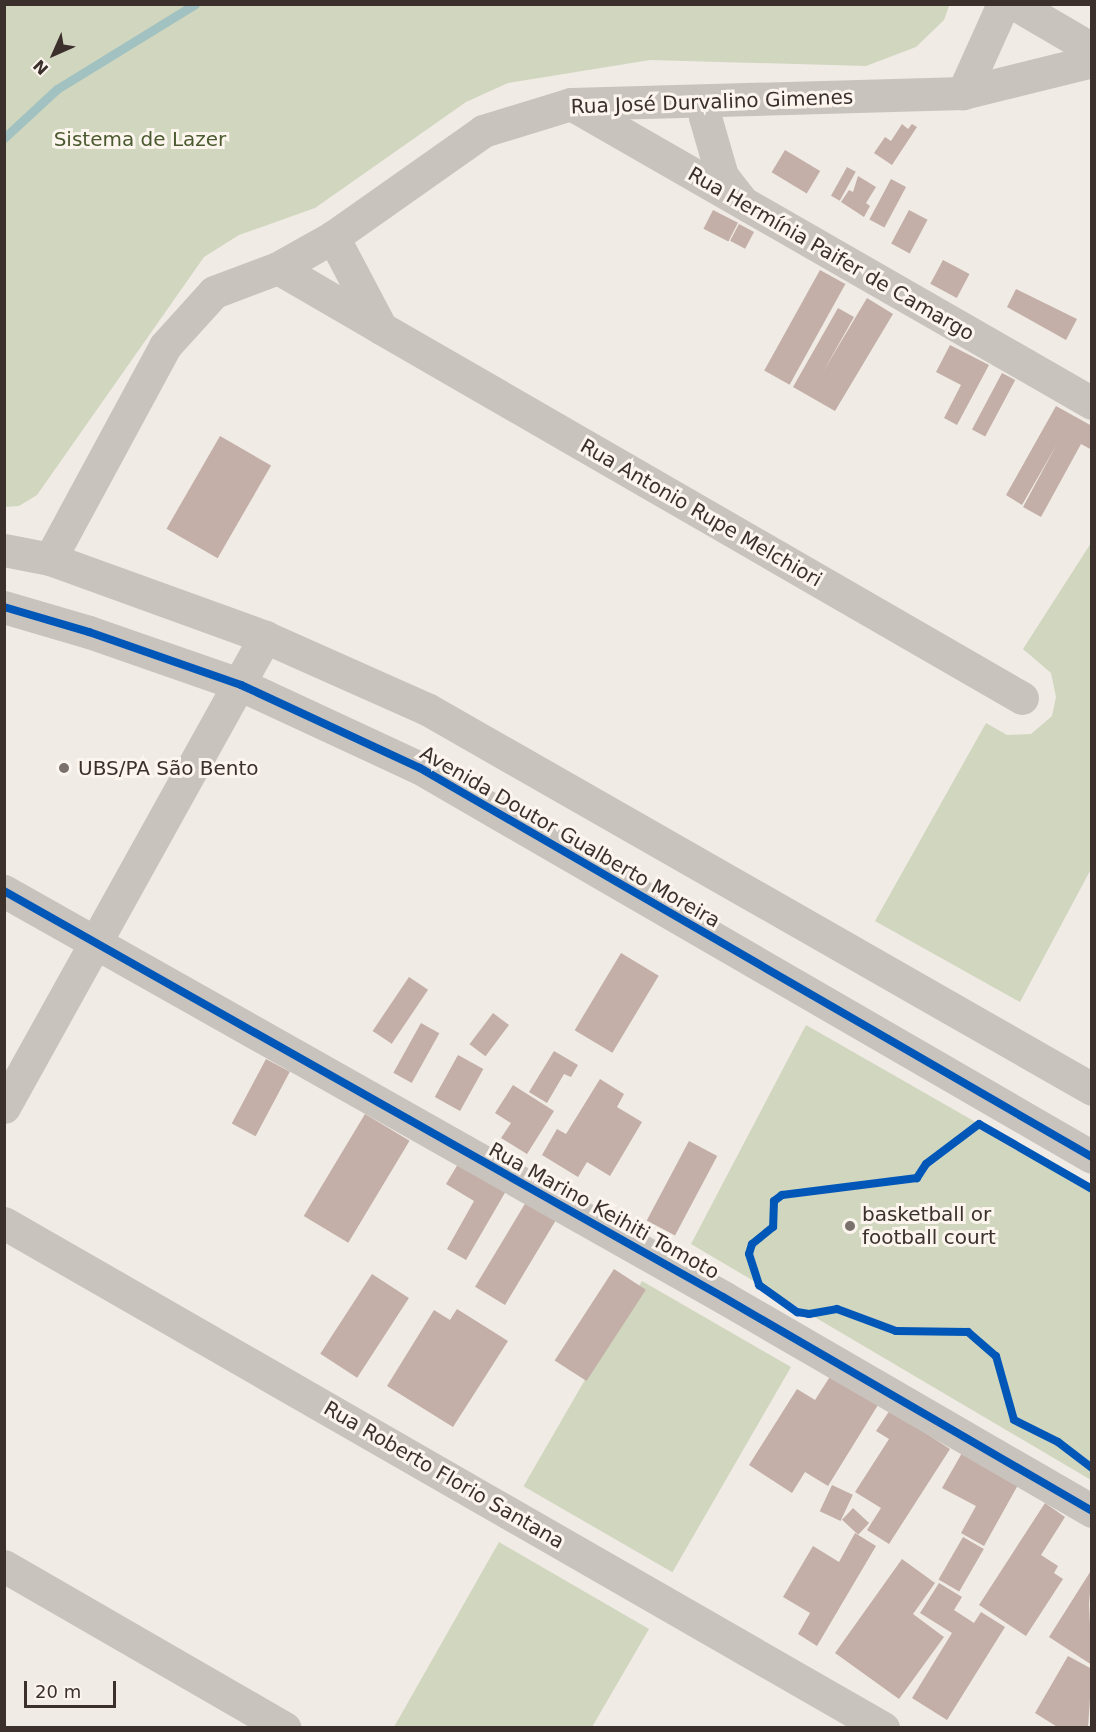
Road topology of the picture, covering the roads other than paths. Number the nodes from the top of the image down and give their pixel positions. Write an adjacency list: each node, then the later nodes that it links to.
1 (1003, 4): 5 (street)
2 (1015, 4): 3 (street)
3 (1092, 48)
4 (1092, 61): 5 (street, Rua José Durvalino Gimenes)
5 (963, 93): 6 (street, Rua José Durvalino Gimenes)
6 (704, 101): 7 (street, Rua José Durvalino Gimenes); 10 (street)
7 (668, 102): 8 (street, Rua José Durvalino Gimenes); 9 (street)
8 (571, 104): 9 (street, Rua Hermínia Paifer de Camargo); 11 (street, Rua José Durvalino Gimenes)
9 (668, 160): 10 (street, Rua Hermínia Paifer de Camargo)
10 (744, 204): 14 (street, Rua Hermínia Paifer de Camargo)
11 (333, 237): 12 (street, Rua José Durvalino Gimenes); 13 (street)
12 (278, 268): 13 (street, Rua Antonio Rupe Melchiori); 16 (street, Rua José Durvalino Gimenes)
13 (381, 328): 20 (street, Rua Antonio Rupe Melchiori)
14 (1092, 404)
15 (4, 550): 16 (street, Avenida Doutor Gualberto Moreira)
16 (50, 559): 18 (street, Avenida Doutor Gualberto Moreira)
17 (4, 607): 19 (street, Avenida Doutor Gualberto Moreira)
18 (265, 637): 19 (street); 23 (street, Avenida Doutor Gualberto Moreira)
19 (241, 685): 22 (street); 25 (street, Avenida Doutor Gualberto Moreira)
20 (1022, 698)
21 (4, 891): 22 (street, Rua Marino Keihiti Tomoto)
22 (97, 944): 24 (street); 27 (street, Rua Marino Keihiti Tomoto)
23 (1092, 1089)
24 (4, 1107)
25 (1092, 1157)
26 (4, 1224): 30 (street, Rua Roberto Florio Santana)
27 (1092, 1511)
28 (4, 1566): 29 (street)
29 (285, 1728)
30 (883, 1728)

